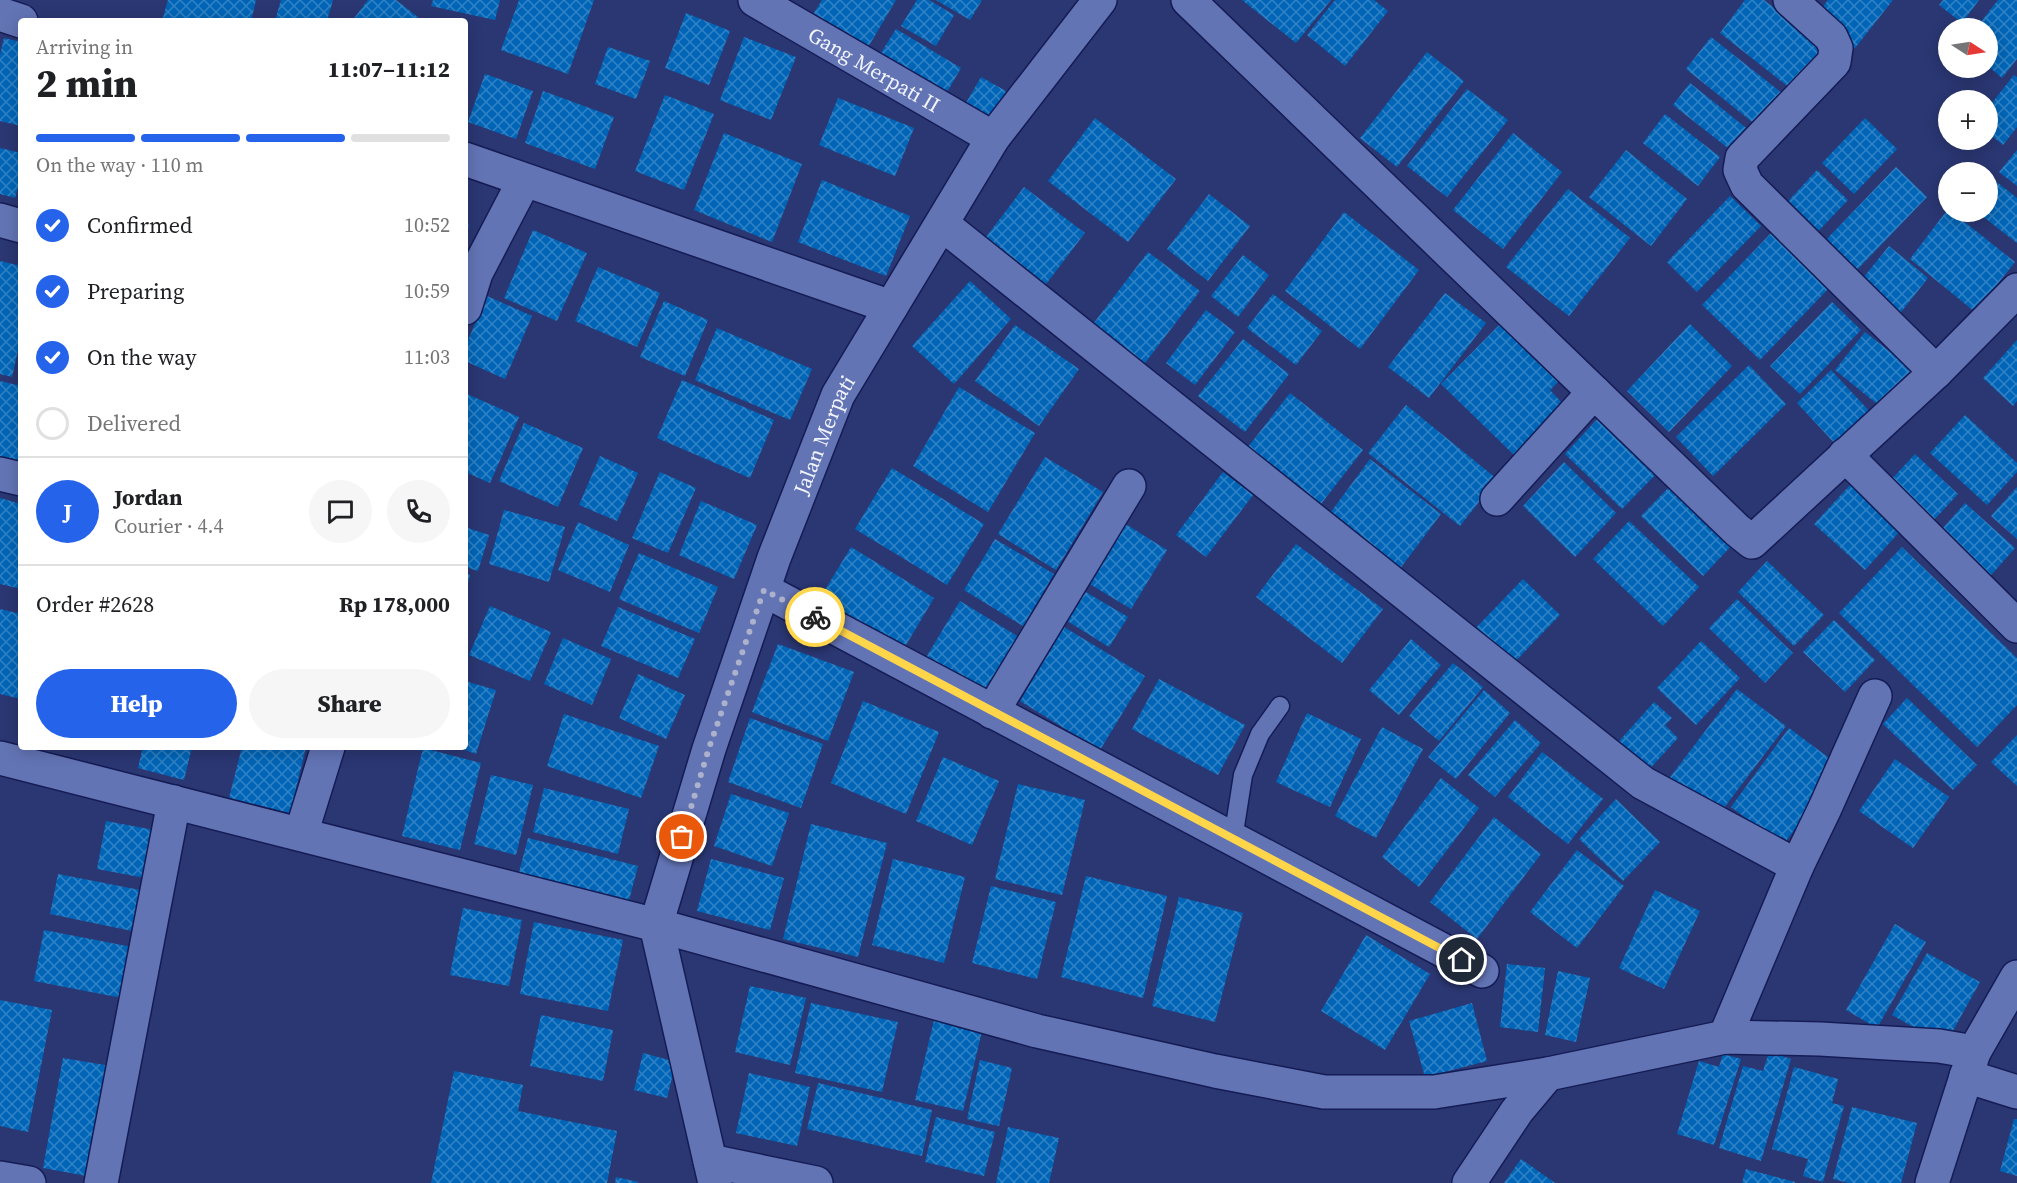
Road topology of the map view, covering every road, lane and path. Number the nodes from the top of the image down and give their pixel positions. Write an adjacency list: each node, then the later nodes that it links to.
1 (755, 0): 7 (street, Gang Merpati II)
2 (1100, 0): 7 (street, Jalan Merpati)
3 (1188, 0): 17 (street)
4 (1790, 0): 16 (street)
5 (0, 14): 6 (street)
6 (18, 20)
7 (993, 138): 11 (street, Jalan Merpati)
8 (468, 160): 9 (street)
9 (524, 181): 14 (street); 15 (street)
10 (0, 220): 12 (street)
11 (942, 224): 15 (street, Jalan Merpati); 33 (street)
12 (18, 225)
13 (2017, 290): 16 (street)
14 (468, 298)
15 (891, 307): 23 (street, Jalan Merpati)
16 (1936, 372): 18 (street)
17 (1594, 392): 18 (street); 22 (street)
18 (1845, 455): 24 (street)
19 (0, 474): 20 (street)
20 (18, 478)
21 (1130, 486): 27 (street)
22 (1497, 499)
23 (764, 590): 27 (street); 34 (street, Jalan Merpati)
24 (2017, 626)
25 (1875, 696): 33 (street)
26 (1280, 706): 32 (lane)
27 (992, 711): 32 (street)
28 (327, 750): 31 (street)
29 (0, 758): 30 (street)
30 (174, 802): 31 (street); 44 (street)
31 (301, 834): 34 (street)
32 (1233, 839): 35 (street)
33 (1797, 866): 37 (street)
34 (656, 925): 39 (street); 41 (street)
35 (1482, 971)
36 (2017, 977): 38 (street)
37 (1725, 1037): 38 (street); 39 (street)
38 (1970, 1064): 40 (street); 47 (street)
39 (1548, 1074): 46 (street)
40 (2017, 1092)
41 (712, 1172): 45 (street)
42 (0, 1178): 43 (street)
43 (29, 1183)
44 (101, 1183)
45 (816, 1183)
46 (1469, 1183)
47 (1932, 1183)

